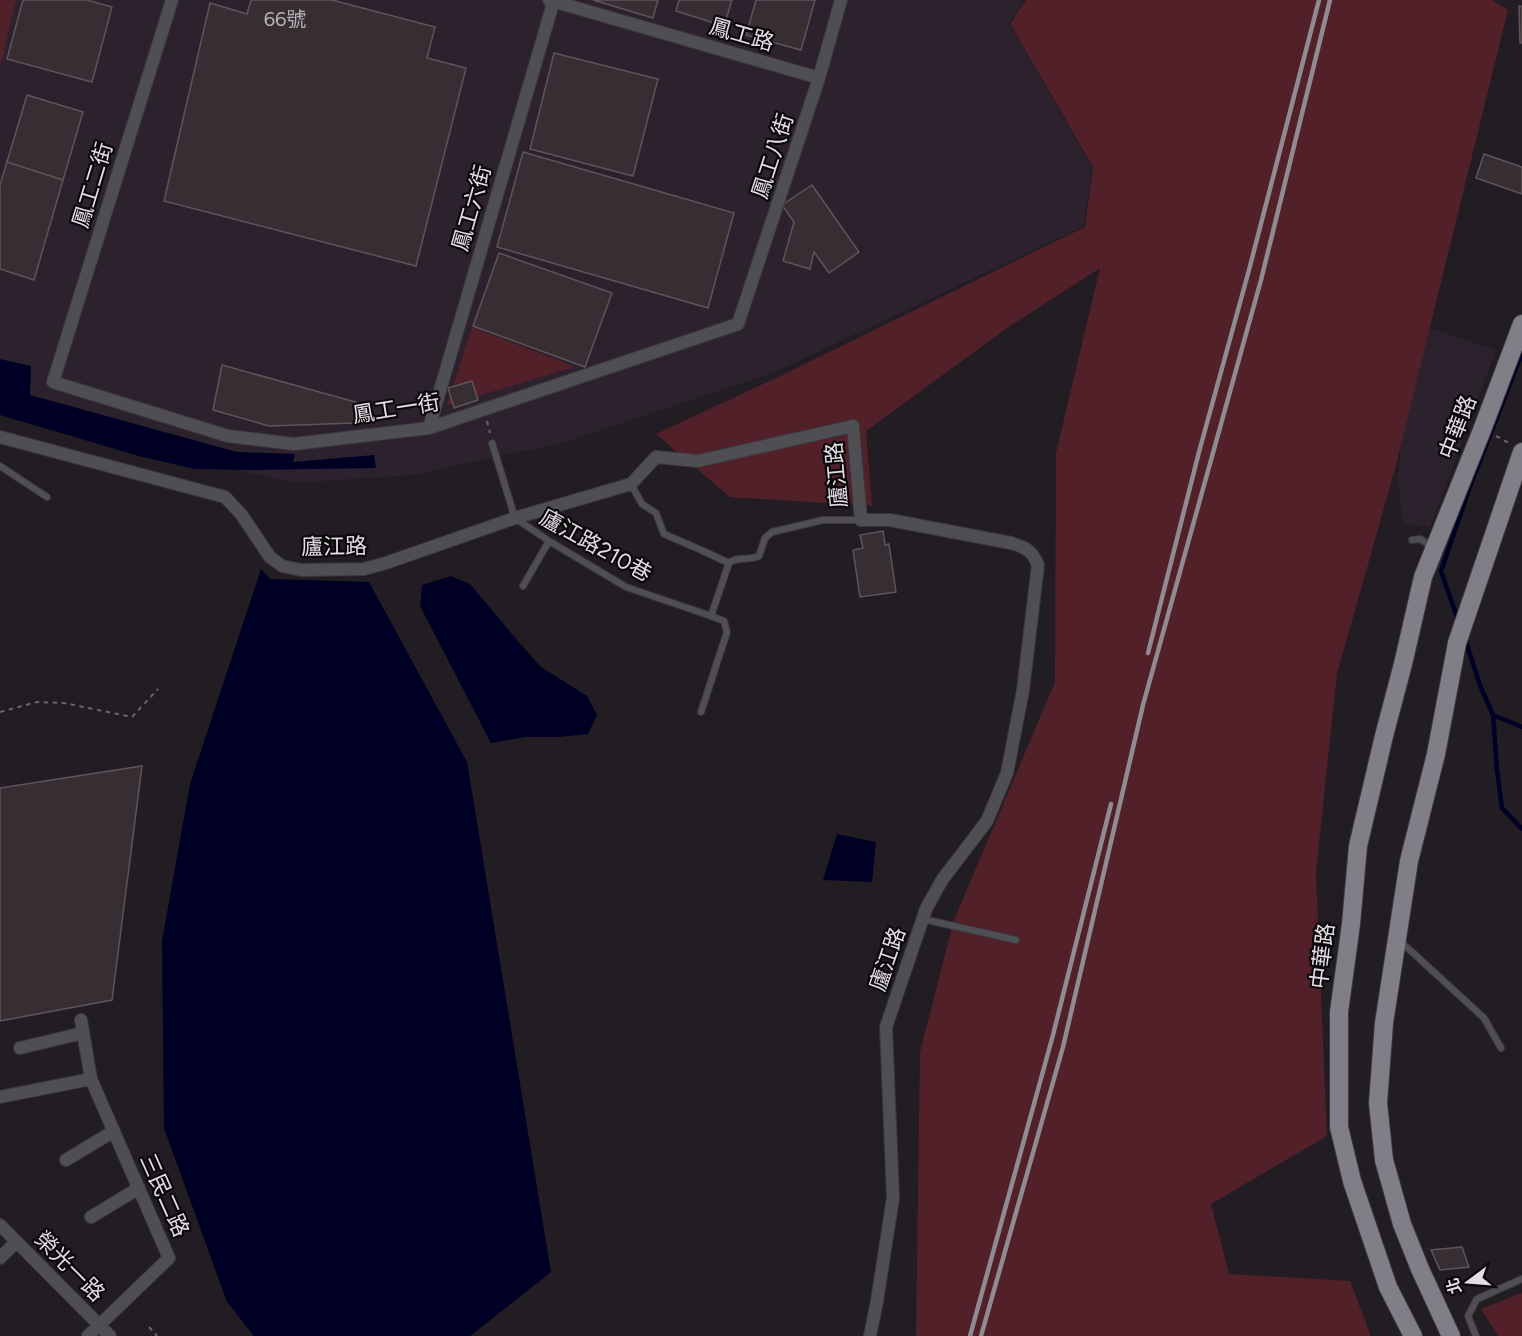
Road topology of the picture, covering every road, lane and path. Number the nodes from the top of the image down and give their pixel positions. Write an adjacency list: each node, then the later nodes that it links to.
1 (172, 0): 7 (street, 鳳工二街)
2 (552, 0): 4 (street, 鳳工路); 9 (street, 鳳工六街)
3 (841, 0): 4 (street, 鳳工八街)
4 (819, 78): 5 (street, 鳳工八街)
5 (738, 324): 8 (street, 鳳工一街)
6 (1522, 324): 10 (main road, 中華路)
7 (53, 382): 9 (street, 鳳工一街)
8 (485, 409): 9 (street, 鳳工一街); 12 (path)
9 (429, 428)
10 (1477, 429): 13 (path); 22 (main road, 中華路)
11 (0, 436): 18 (street, 廬江路)
12 (492, 443): 18 (lane)
13 (1517, 448): 15 (main road)
14 (0, 466): 17 (lane)
15 (1519, 473): 30 (main road)
16 (631, 484): 18 (street, 廬江路); 19 (street, 廬江路); 23 (lane)
17 (46, 497)
18 (515, 518): 21 (lane, 廬江路210巷)
19 (861, 520): 23 (lane); 29 (street, 廬江路)
20 (1412, 540): 22 (lane)
21 (549, 541): 24 (lane); 25 (lane, 廬江路210巷)
22 (1427, 543): 50 (main road, 中華路)
23 (729, 563): 25 (lane)
24 (523, 586)
25 (711, 616): 28 (lane)
26 (158, 689): 27 (path)
27 (0, 712)
28 (701, 712)
29 (923, 919): 31 (lane); 49 (street, 廬江路)
30 (1398, 938): 33 (lane); 51 (main road)
31 (1016, 940)
32 (20, 1048): 34 (street, 三民二路)
33 (1501, 1048)
34 (91, 1079): 35 (street); 36 (street, 三民二路)
35 (0, 1097)
36 (114, 1131): 37 (street); 38 (street, 三民二路)
37 (66, 1160)
38 (139, 1188): 39 (street); 44 (street, 三民二路)
39 (91, 1217)
40 (0, 1226): 41 (street, 榮光一路)
41 (16, 1242): 42 (street); 44 (street, 榮光一路)
42 (0, 1258)
43 (1522, 1279): 52 (lane)
44 (100, 1324): 46 (street, 三民二路); 47 (street, 榮光一路)
45 (149, 1327): 48 (path)
46 (88, 1336)
47 (110, 1336)
48 (157, 1336)
49 (870, 1336)
50 (1413, 1336)
51 (1451, 1336)
52 (1476, 1336)

